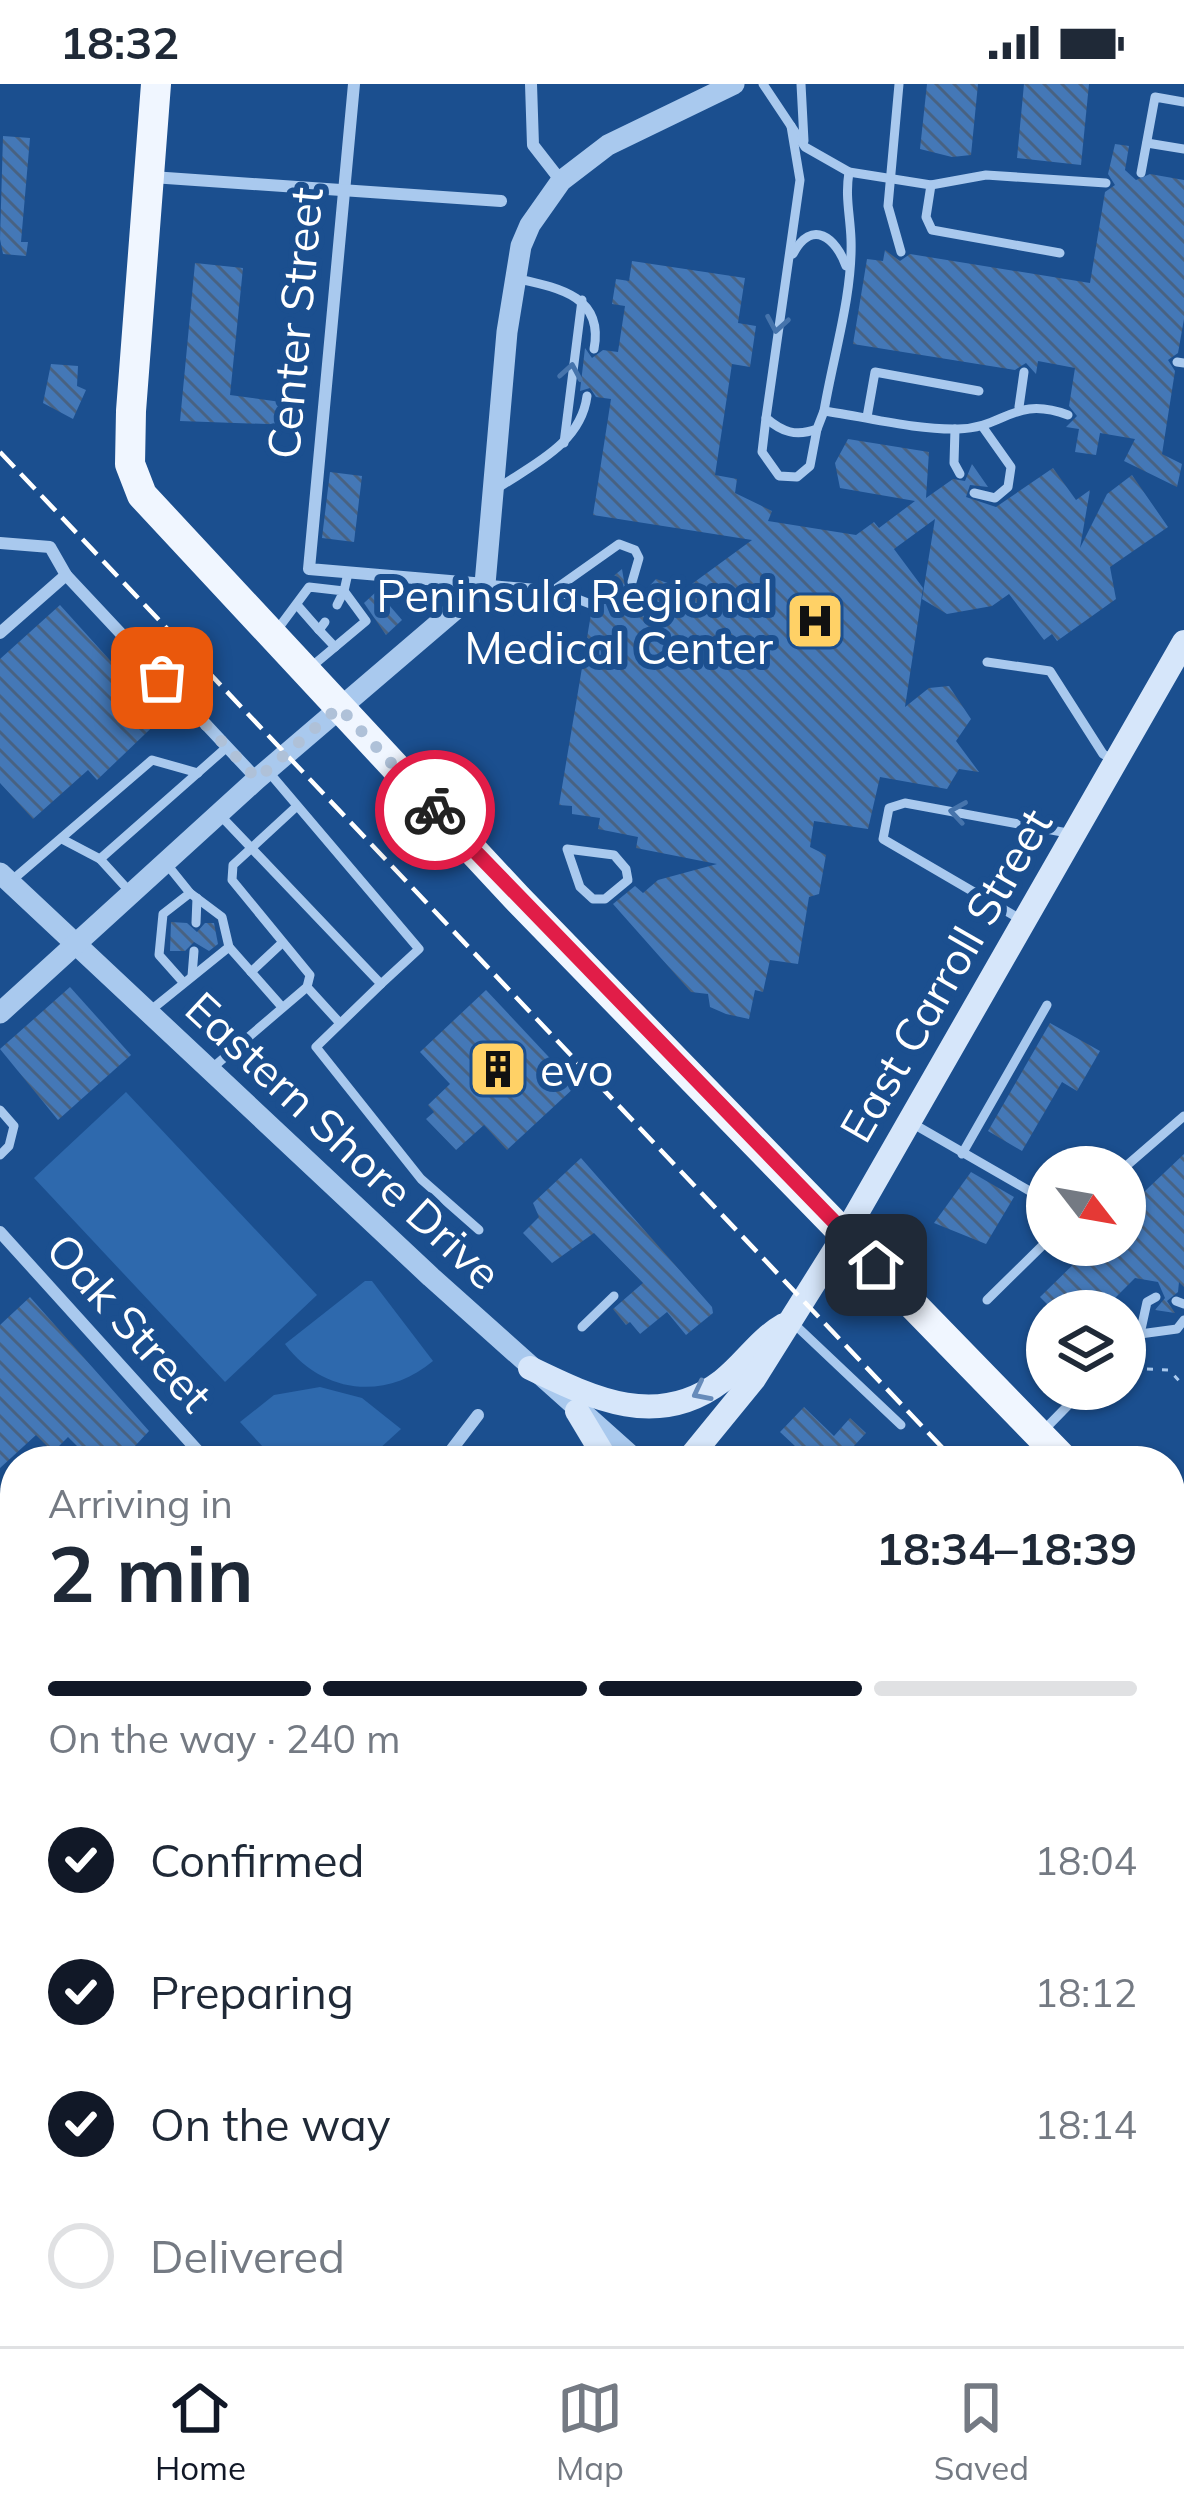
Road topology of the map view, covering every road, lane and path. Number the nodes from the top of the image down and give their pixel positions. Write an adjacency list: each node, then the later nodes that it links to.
1 (156, 84): 15 (main road)
2 (354, 84): 20 (street, Center Street)
3 (531, 84): 16 (street)
4 (734, 84): 16 (street)
5 (763, 84): 9 (lane)
6 (801, 84): 11 (lane)
7 (899, 84): 17 (lane)
8 (1184, 102): 10 (lane)
9 (791, 126): 11 (lane); 24 (lane)
10 (1147, 143): 12 (lane); 14 (lane)
11 (805, 147): 13 (lane)
12 (1184, 148)
13 (849, 172): 17 (lane); 25 (lane)
14 (1141, 173)
15 (151, 177): 20 (street); 57 (main road)
16 (561, 181): 26 (street)
17 (891, 181): 19 (lane); 22 (lane)
18 (1106, 183): 19 (lane)
19 (931, 185): 23 (lane)
20 (341, 188): 21 (street); 45 (street, Center Street)
21 (501, 201)
22 (901, 253)
23 (1060, 254)
24 (787, 266): 25 (lane); 36 (lane, one-way to 36)
25 (848, 271): 33 (lane)
26 (516, 278): 27 (lane); 42 (street)
27 (582, 300): 28 (lane); 40 (lane, one-way to 27)
28 (594, 349)
29 (1024, 372): 32 (lane)
30 (979, 391): 35 (lane)
31 (587, 396): 40 (lane)
32 (1019, 407): 34 (lane); 37 (lane)
33 (824, 411): 35 (lane); 38 (lane)
34 (1068, 415)
35 (867, 417): 39 (lane)
36 (766, 418): 38 (lane); 38 (lane)
37 (982, 426): 39 (lane); 43 (lane)
38 (817, 429)
39 (956, 429): 41 (lane)
40 (563, 443): 42 (lane)
41 (960, 474)
42 (494, 491): 49 (street)
43 (974, 493)
44 (0, 543): 47 (street)
45 (309, 569): 46 (street); 50 (lane)
46 (348, 573): 49 (street); 52 (lane)
47 (66, 574): 56 (street); 63 (street)
48 (632, 582): 51 (lane)
49 (485, 584): 51 (lane); 62 (street)
50 (309, 586): 52 (lane); 55 (lane)
51 (554, 590): 53 (lane)
52 (344, 591): 54 (lane); 59 (lane)
53 (593, 604)
54 (337, 605)
55 (298, 606): 57 (lane); 59 (lane)
56 (0, 633)
57 (273, 634): 61 (main road)
58 (1184, 642): 64 (main road, East Carroll Street)
59 (335, 647): 61 (lane)
60 (987, 662): 64 (lane)
61 (307, 671): 62 (main road)
62 (339, 707): 66 (street); 103 (main road)
63 (227, 747): 65 (lane); 66 (street)
64 (1115, 760): 69 (main road, East Carroll Street)
65 (198, 772): 70 (lane); 73 (lane)
66 (262, 774): 67 (lane); 68 (street)
67 (297, 806): 71 (lane); 86 (lane)
68 (218, 813): 71 (lane); 74 (street)
69 (1072, 834): 78 (main road, East Carroll Street); 78 (lane, one-way to 78)
70 (62, 839): 73 (lane); 75 (lane)
71 (251, 848): 81 (lane); 86 (lane)
72 (567, 849): 72 (lane)
73 (100, 859): 76 (lane)
74 (165, 862): 76 (street); 77 (lane)
75 (5, 878): 80 (street, Eastern Shore Drive)
76 (131, 893): 80 (street)
77 (193, 896): 79 (lane); 82 (lane); 85 (lane)
78 (1023, 921): 96 (main road, East Carroll Street)
79 (196, 923)
80 (77, 942): 90 (street, Eastern Shore Drive); 91 (street)
81 (282, 943): 84 (lane); 87 (lane)
82 (229, 947): 84 (lane); 85 (lane)
83 (194, 951): 85 (lane)
84 (251, 972): 89 (lane)
85 (188, 979): 90 (lane)
86 (380, 984): 92 (lane)
87 (307, 987): 89 (lane); 92 (lane)
88 (1048, 1005): 98 (lane)
89 (282, 1007): 93 (lane)
90 (150, 1011): 93 (street, Eastern Shore Drive)
91 (0, 1013)
92 (338, 1021): 101 (lane)
93 (211, 1069): 113 (street, Eastern Shore Drive)
94 (0, 1110): 99 (lane)
95 (1184, 1116): 97 (lane)
96 (910, 1122): 98 (lane); 103 (main road, East Carroll Street)
97 (1146, 1149)
98 (962, 1154): 100 (lane)
99 (0, 1155)
100 (1026, 1189)
101 (479, 1230)
102 (0, 1232): 121 (street, Oak Street)
103 (846, 1232): 110 (main road, East Carroll Street); 120 (main road)
104 (1026, 1262): 107 (lane)
105 (614, 1296): 111 (lane)
106 (1156, 1297): 108 (lane)
107 (987, 1300)
108 (1146, 1307)
109 (1184, 1320): 112 (lane)
110 (791, 1321): 113 (main road, one-way to 113); 119 (lane); 125 (main road, East Carroll Street)
111 (582, 1327)
112 (1146, 1333)
113 (530, 1369): 117 (street, Eastern Shore Drive)
114 (1146, 1369): 115 (path)
115 (1184, 1386)
116 (1063, 1410): 120 (lane)
117 (577, 1411): 123 (main road); 124 (street, Eastern Shore Drive)
118 (478, 1415): 122 (street)
119 (901, 1425)
120 (1039, 1435): 126 (main road)
121 (193, 1446)
122 (454, 1446)
123 (598, 1446)
124 (619, 1446)
125 (699, 1446)
126 (1050, 1446)

